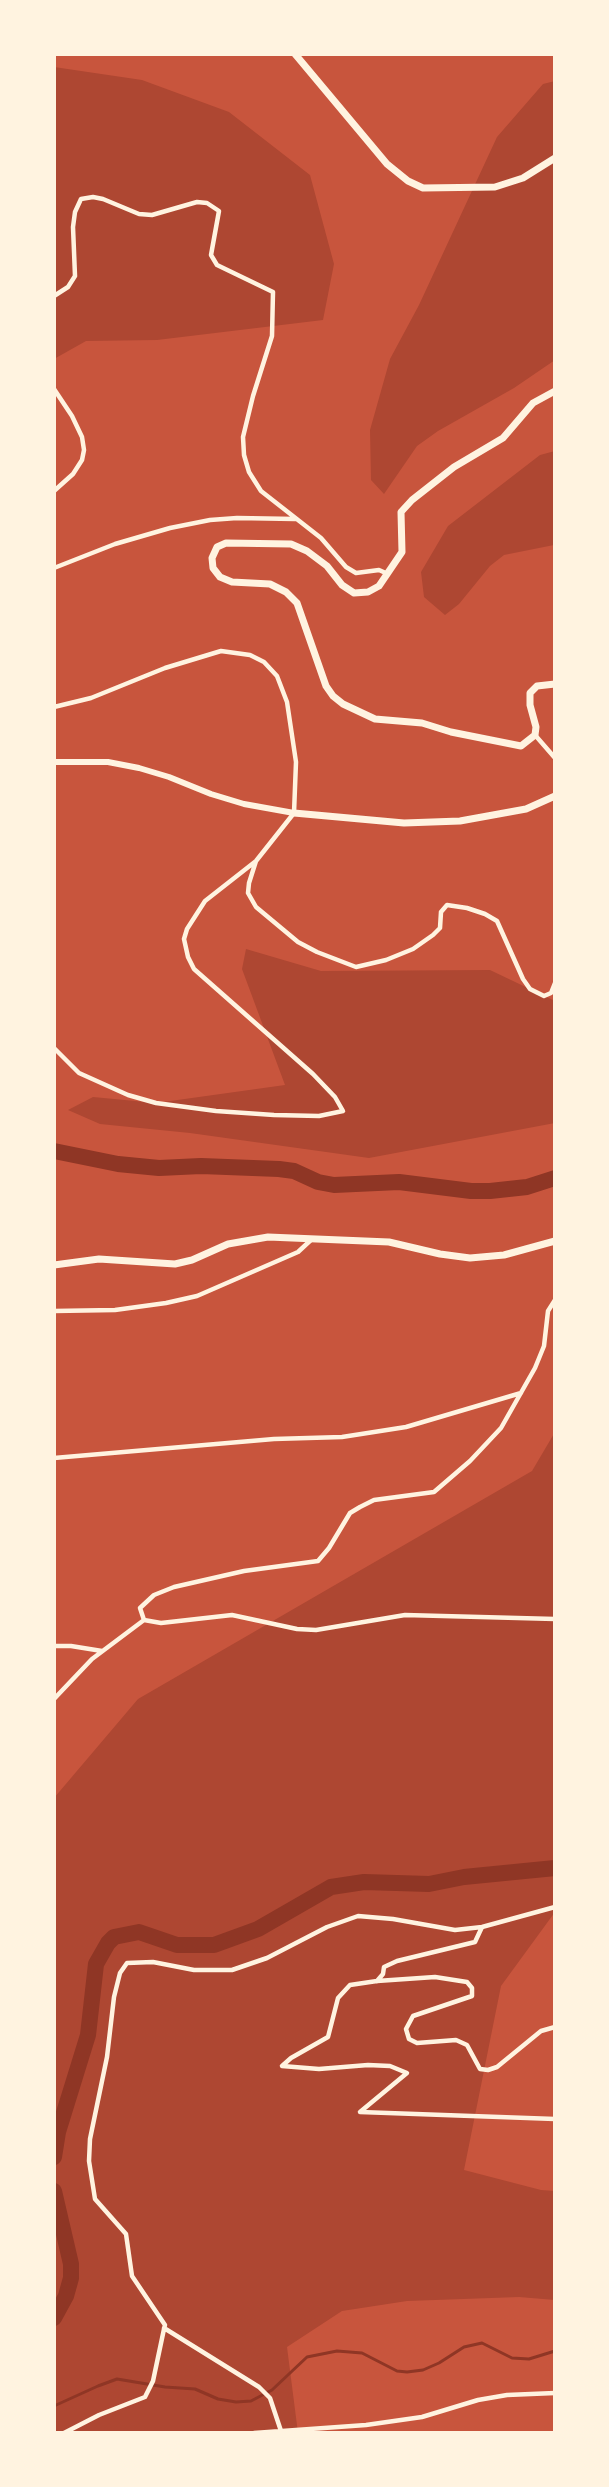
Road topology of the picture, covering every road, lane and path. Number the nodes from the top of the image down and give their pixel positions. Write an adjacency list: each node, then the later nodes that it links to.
1 (295, 54): 2 (main road)
2 (555, 158)
3 (54, 296): 7 (street)
4 (54, 389): 6 (street)
5 (555, 391): 9 (main road)
6 (54, 491)
7 (296, 519): 8 (street); 9 (street)
8 (54, 568)
9 (389, 574): 12 (main road)
10 (555, 684): 12 (main road)
11 (54, 707): 16 (street)
12 (534, 735): 13 (street)
13 (555, 758)
14 (54, 762): 16 (street)
15 (555, 795): 16 (main road)
16 (294, 813): 17 (street)
17 (256, 861): 18 (street); 19 (street)
18 (555, 983)
19 (54, 1048)
20 (313, 1239): 21 (main road); 22 (main road); 24 (street)
21 (555, 1241)
22 (54, 1265)
23 (555, 1300): 25 (street)
24 (54, 1311)
25 (521, 1394): 26 (street); 28 (street)
26 (54, 1458)
27 (555, 1619): 28 (street)
28 (144, 1620): 30 (street)
29 (54, 1646): 30 (street)
30 (102, 1651): 31 (street)
31 (54, 1699)
32 (555, 1907): 33 (street)
33 (482, 1927): 34 (street); 37 (street)
34 (377, 1981): 35 (street); 36 (street)
35 (555, 2027)
36 (555, 2119)
37 (164, 2328): 39 (street); 40 (street)
38 (555, 2393): 39 (street)
39 (281, 2431): 41 (street)
40 (64, 2433)
41 (254, 2433)

